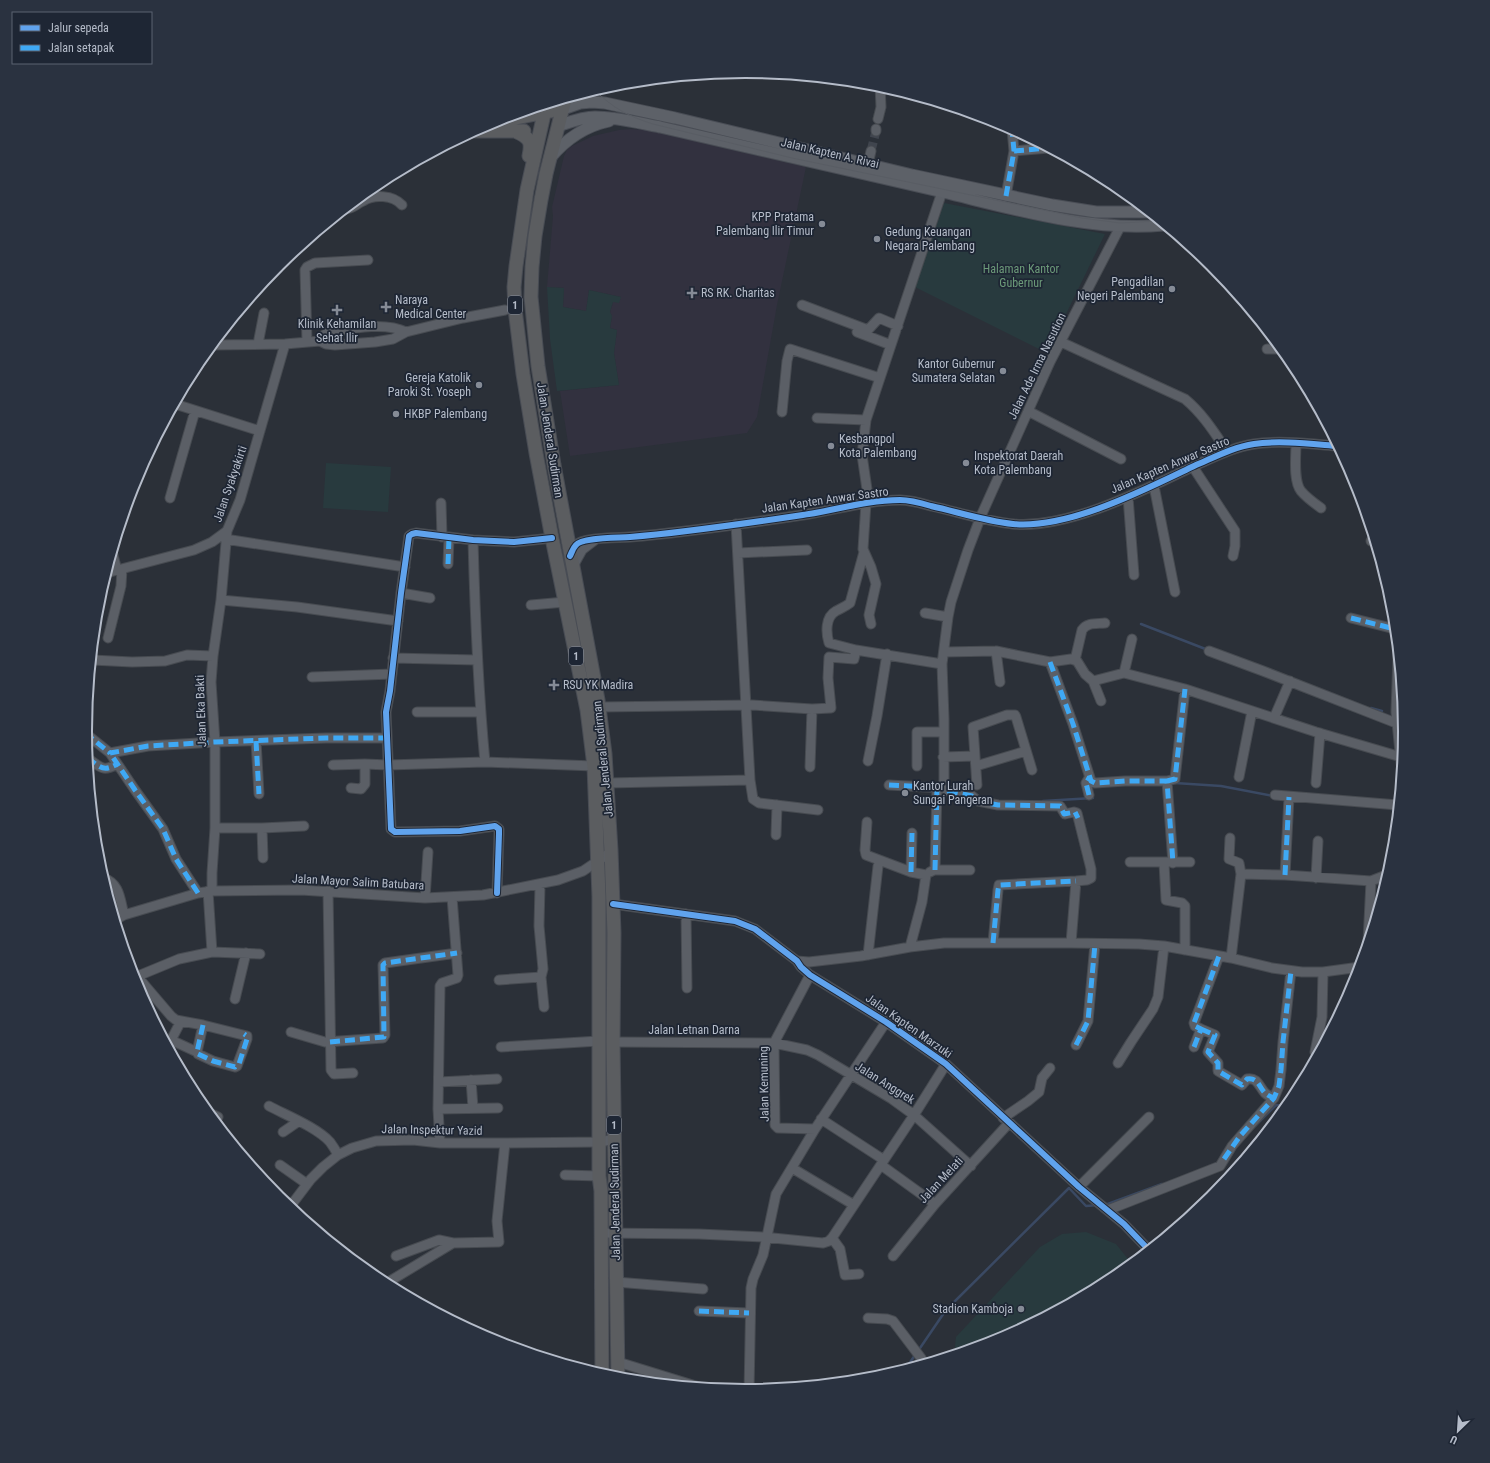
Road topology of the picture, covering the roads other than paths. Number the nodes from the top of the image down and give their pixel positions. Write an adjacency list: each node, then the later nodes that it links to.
1 (880, 93): 5 (street)
2 (564, 104): 6 (highway, Jalan Jenderal Sudirman / 1); 15 (main road, Jalan Kapten A. Rivai)
3 (545, 109): 7 (highway, Jalan Jenderal Sudirman / 1)
4 (617, 119): 6 (main road, Jalan Kapten A. Rivai); 14 (main road); 16 (main road, Jalan Kapten A. Rivai)
5 (878, 119)
6 (558, 126): 7 (highway); 14 (highway, Jalan Jenderal Sudirman / 1)
7 (540, 129): 9 (highway); 31 (highway, Jalan Jenderal Sudirman / 1)
8 (487, 131): 9 (highway)
9 (517, 132): 28 (highway)
10 (1013, 136): 13 (street)
11 (1041, 149): 13 (street)
12 (871, 151): 15 (street)
13 (1014, 151): 17 (street)
14 (550, 158): 76 (highway, Jalan Jenderal Sudirman / 1)
15 (868, 164): 17 (main road, Jalan Kapten A. Rivai)
16 (942, 192): 22 (main road, Jalan Kapten A. Rivai); 32 (street)
17 (1006, 196): 20 (main road, Jalan Kapten A. Rivai)
18 (365, 200): 19 (street)
19 (402, 204)
20 (1122, 212): 21 (main road, Jalan Kapten A. Rivai); 24 (main road)
21 (1142, 212)
22 (1097, 224): 24 (main road, Jalan Kapten A. Rivai); 25 (street)
23 (1158, 225): 24 (main road, Jalan Kapten A. Rivai)
24 (1120, 227): 25 (street, Jalan Ade Irma Nasution)
25 (1114, 238): 37 (street, Jalan Ade Irma Nasution)
26 (368, 260): 35 (street)
27 (802, 306): 32 (street)
28 (505, 310): 31 (highway); 34 (street)
29 (264, 313): 39 (street)
30 (816, 317): 42 (street)
31 (517, 320): 68 (highway, Jalan Jenderal Sudirman / 1)
32 (898, 326): 42 (street)
33 (355, 329): 34 (street); 36 (street); 38 (street)
34 (406, 332): 38 (street)
35 (307, 342): 36 (street); 40 (street)
36 (320, 342): 38 (street)
37 (1061, 342): 48 (street, Jalan Ade Irma Nasution); 55 (street)
38 (356, 343)
39 (258, 344): 40 (street); 41 (street)
40 (285, 344): 52 (street, Jalan Syakyakirti)
41 (219, 345)
42 (891, 345): 45 (street)
43 (1267, 349): 44 (street)
44 (1274, 349)
45 (880, 378): 49 (street); 51 (street)
46 (179, 405): 47 (street)
47 (195, 411): 52 (street); 60 (street)
48 (1028, 411): 56 (street); 64 (street, Jalan Ade Irma Nasution)
49 (782, 412)
50 (817, 418): 51 (street)
51 (866, 420): 62 (street)
52 (260, 431): 66 (street, Jalan Syakyakirti)
53 (1296, 443): 54 (street, Jalan Kapten Anwar Sastro); 55 (street, Jalan Kapten Anwar Sastro); 63 (street)
54 (1333, 446)
55 (1227, 451): 57 (street, Jalan Kapten Anwar Sastro)
56 (1121, 459)
57 (1193, 467): 58 (street, Jalan Kapten Anwar Sastro); 73 (street)
58 (1154, 486): 59 (street, Jalan Kapten Anwar Sastro); 83 (street)
59 (1128, 497): 64 (street, Jalan Kapten Anwar Sastro); 81 (street)
60 (170, 498)
61 (441, 503): 67 (street)
62 (868, 503): 64 (street, Jalan Kapten Anwar Sastro); 65 (street, Jalan Kapten Anwar Sastro); 71 (street)
63 (1320, 508)
64 (980, 518): 89 (street, Jalan Ade Irma Nasution)
65 (736, 524): 72 (street); 76 (street, Jalan Kapten Anwar Sastro)
66 (226, 535): 78 (street); 79 (street, Jalan Syakyakirti); 85 (street, Jalan Eka Bakti)
67 (446, 538): 69 (street); 77 (street); 78 (street)
68 (552, 538): 69 (street); 74 (highway, Jalan Jenderal Sudirman / 1)
69 (473, 540): 105 (street)
70 (807, 550): 72 (street)
71 (864, 552): 93 (street); 97 (street)
72 (738, 553): 118 (street)
73 (1233, 556)
74 (556, 558): 76 (highway); 86 (highway, Jalan Jenderal Sudirman / 1)
75 (115, 559): 79 (street)
76 (571, 562): 119 (highway, Jalan Jenderal Sudirman / 1)
77 (448, 564)
78 (405, 567): 82 (street)
79 (119, 570): 80 (street, Jalan Syakyakirti); 95 (street)
80 (112, 572)
81 (1134, 576)
82 (401, 592): 84 (street); 91 (street)
83 (1175, 592)
84 (430, 598)
85 (222, 600): 91 (street); 102 (street, Jalan Eka Bakti)
86 (565, 602): 87 (street); 145 (highway, Jalan Jenderal Sudirman / 1)
87 (531, 605)
88 (925, 613): 89 (street)
89 (948, 617): 100 (street, Jalan Ade Irma Nasution)
90 (1350, 618): 94 (street)
91 (398, 621): 103 (street)
92 (1105, 623): 106 (street)
93 (871, 624)
94 (1390, 628)
95 (108, 638)
96 (1132, 639): 109 (street)
97 (856, 650): 101 (street); 120 (street)
98 (996, 651): 100 (street); 107 (street); 115 (street)
99 (1209, 651): 113 (street)
100 (944, 652): 108 (street, Jalan Ade Irma Nasution)
101 (887, 654): 108 (street); 138 (street)
102 (213, 656): 104 (street); 132 (street, Jalan Eka Bakti)
103 (393, 658): 105 (street); 110 (street)
104 (96, 660)
105 (477, 660): 123 (street)
106 (1075, 660): 107 (street); 112 (street)
107 (1050, 662): 151 (street)
108 (942, 664): 126 (street, Jalan Ade Irma Nasution)
109 (1124, 673): 112 (street); 116 (street)
110 (392, 674): 111 (street); 129 (street)
111 (312, 676)
112 (1093, 681): 117 (street)
113 (1290, 681): 124 (street); 125 (street)
114 (1396, 681): 125 (street)
115 (1000, 682)
116 (1184, 689): 121 (street); 154 (street)
117 (1101, 701)
118 (746, 706): 119 (street); 120 (street); 152 (street)
119 (599, 707): 153 (highway, Jalan Jenderal Sudirman / 1)
120 (812, 709): 148 (street)
121 (1252, 711): 124 (street); 150 (street)
122 (416, 712): 123 (street)
123 (480, 712): 140 (street)
124 (1274, 718): 127 (street)
125 (1396, 723): 128 (street)
126 (944, 732): 137 (street, Jalan Ade Irma Nasution); 146 (street)
127 (1320, 733): 136 (street); 155 (street)
128 (1398, 736)
129 (386, 738): 131 (street); 144 (street)
130 (92, 739): 134 (street)
131 (256, 740): 132 (street); 160 (street)
132 (215, 742): 134 (street); 169 (street, Jalan Eka Bakti)
133 (1026, 751): 135 (street); 147 (street); 149 (street)
134 (110, 753): 141 (street)
135 (975, 756): 137 (street); 147 (street)
136 (1397, 756)
137 (943, 757): 158 (street, Jalan Ade Irma Nasution)
138 (868, 760)
139 (93, 761): 141 (street)
140 (485, 762): 144 (street); 145 (street)
141 (117, 764): 197 (street)
142 (364, 764): 143 (street); 144 (street); 159 (street)
143 (333, 765)
144 (388, 765): 198 (street)
145 (594, 766): 178 (highway, Jalan Jenderal Sudirman / 1)
146 (917, 766)
147 (976, 766): 157 (street)
148 (810, 767)
149 (1032, 770)
150 (1238, 777)
151 (1089, 778): 154 (street); 161 (street)
152 (750, 780): 153 (street); 164 (street)
153 (607, 783): 176 (highway, Jalan Jenderal Sudirman / 1)
154 (1167, 783): 181 (street)
155 (1316, 783)
156 (889, 785): 158 (street)
157 (977, 785)
158 (940, 787): 183 (street, Jalan Ade Irma Nasution); 192 (street)
159 (351, 788)
160 (258, 794)
161 (1089, 795)
162 (1275, 795): 163 (street)
163 (1289, 798): 165 (street); 188 (street)
164 (776, 805): 166 (street); 172 (street)
165 (1394, 805)
166 (818, 810)
167 (867, 822): 185 (street)
168 (304, 826): 170 (street)
169 (215, 828): 170 (street); 195 (street, Jalan Eka Bakti)
170 (262, 828): 177 (street)
171 (912, 833): 185 (street)
172 (776, 836)
173 (1230, 838): 186 (street)
174 (1318, 841): 190 (street)
175 (428, 852): 200 (street)
176 (611, 852): 178 (street, Jalan Mayor Salim Batubara); 201 (highway, Jalan Jenderal Sudirman / 1)
177 (263, 858)
178 (598, 861): 194 (street, Jalan Mayor Salim Batubara); 236 (highway, Jalan Jenderal Sudirman / 1)
179 (1130, 862): 181 (street)
180 (1190, 862): 181 (street)
181 (1168, 863): 211 (street)
182 (878, 866): 216 (street)
183 (935, 870): 184 (street); 187 (street)
184 (970, 870)
185 (911, 872): 187 (street)
186 (1240, 874): 188 (street); 218 (street)
187 (926, 875): 210 (street)
188 (1286, 875): 190 (street)
189 (1382, 877): 193 (street)
190 (1316, 878): 193 (street)
191 (109, 881): 203 (street)
192 (1076, 881): 206 (street); 207 (street)
193 (1371, 881): 205 (street)
194 (540, 885): 198 (street, Jalan Mayor Salim Batubara); 225 (street)
195 (210, 891): 196 (street, Jalan Mayor Salim Batubara); 197 (street, Jalan Mayor Salim Batubara); 212 (street, Jalan Eka Bakti)
196 (328, 891): 200 (street, Jalan Mayor Salim Batubara); 237 (street)
197 (198, 893): 203 (street, Jalan Mayor Salim Batubara)
198 (497, 894): 199 (street, Jalan Mayor Salim Batubara)
199 (452, 897): 200 (street, Jalan Mayor Salim Batubara); 214 (street)
200 (425, 898)
201 (613, 904): 202 (street, Jalan Kapten Marzuki); 238 (highway, Jalan Jenderal Sudirman / 1)
202 (686, 914): 219 (street, Jalan Kapten Marzuki); 228 (street)
203 (124, 915): 204 (street, Jalan Mayor Salim Batubara)
204 (119, 918)
205 (1369, 926)
206 (994, 943): 207 (street); 210 (street)
207 (1071, 943): 208 (street)
208 (1095, 944): 209 (street); 242 (street)
209 (1164, 946): 211 (street); 247 (street)
210 (910, 947): 216 (street)
211 (1185, 950): 217 (street)
212 (212, 952): 213 (street); 223 (street)
213 (246, 953): 215 (street); 229 (street)
214 (457, 953): 237 (street); 254 (street)
215 (260, 954)
216 (868, 955): 219 (street)
217 (1219, 956): 218 (street); 234 (street)
218 (1231, 958): 221 (street)
219 (796, 961): 224 (street, Jalan Kapten Marzuki)
220 (1354, 968): 222 (street)
221 (1291, 971): 222 (street); 255 (street)
222 (1323, 972): 245 (street)
223 (138, 975)
224 (810, 975): 232 (street, Jalan Kapten Marzuki); 241 (street, Jalan Kemuning)
225 (541, 977): 226 (street); 230 (street)
226 (499, 980)
227 (143, 987): 231 (street)
228 (687, 988)
229 (235, 999)
230 (544, 1007)
231 (181, 1021): 233 (street); 239 (street)
232 (886, 1022): 248 (street, Jalan Kapten Marzuki); 251 (street)
233 (203, 1025): 246 (street); 246 (street)
234 (1202, 1029): 244 (street); 255 (street)
235 (291, 1032): 237 (street)
236 (599, 1041): 238 (highway); 243 (street); 269 (highway, Jalan Jenderal Sudirman / 1)
237 (330, 1042): 250 (street)
238 (613, 1042): 241 (street, Jalan Letnan Darna); 267 (highway, Jalan Jenderal Sudirman / 1)
239 (170, 1043)
240 (171, 1043): 246 (street)
241 (774, 1043): 251 (street, Jalan Anggrek); 265 (street, Jalan Kemuning)
242 (1076, 1045)
243 (501, 1047)
244 (1194, 1047)
245 (1315, 1050)
246 (197, 1052)
247 (1118, 1063)
248 (946, 1064): 260 (street); 264 (street, Jalan Kapten Marzuki)
249 (1050, 1068): 264 (street, Jalan Melati)
250 (353, 1073)
251 (851, 1075): 260 (street, Jalan Anggrek); 262 (street)
252 (497, 1079): 253 (street)
253 (472, 1080): 254 (street); 257 (street)
254 (438, 1082): 259 (street)
255 (1274, 1098): 283 (street)
256 (269, 1106): 263 (street)
257 (473, 1108): 258 (street); 259 (street)
258 (498, 1108)
259 (438, 1109): 268 (street)
260 (914, 1115): 272 (street); 274 (street, Jalan Anggrek)
261 (1149, 1117): 279 (street)
262 (822, 1119): 265 (street); 272 (street)
263 (299, 1121): 266 (street); 271 (street)
264 (1006, 1121): 274 (street, Jalan Melati); 279 (street, Jalan Kapten Marzuki)
265 (815, 1129): 275 (street)
266 (283, 1132)
267 (615, 1139): 269 (street, Jalan Inspektur Yazid); 285 (highway, Jalan Jenderal Sudirman / 1)
268 (440, 1142): 270 (street, Jalan Inspektur Yazid); 271 (street, Jalan Inspektur Yazid)
269 (600, 1142): 270 (street, Jalan Inspektur Yazid); 277 (highway, Jalan Jenderal Sudirman / 1)
270 (505, 1143): 288 (street)
271 (338, 1155): 278 (street, Jalan Inspektur Yazid)
272 (883, 1162): 281 (street); 282 (street)
273 (280, 1165): 278 (street)
274 (971, 1166): 281 (street, Jalan Melati)
275 (792, 1168): 282 (street); 286 (street)
276 (565, 1175): 277 (street)
277 (599, 1176): 284 (highway, Jalan Jenderal Sudirman / 1)
278 (307, 1184): 280 (street, Jalan Inspektur Yazid)
279 (1079, 1187): 283 (street, Jalan Kapten Marzuki)
280 (293, 1203)
281 (934, 1204): 291 (street, Jalan Melati)
282 (854, 1206): 287 (street)
283 (1104, 1207): 289 (street, Jalan Kapten Marzuki)
284 (601, 1234): 285 (street); 296 (highway, Jalan Jenderal Sudirman / 1)
285 (616, 1234): 286 (street); 294 (highway, Jalan Jenderal Sudirman / 1)
286 (767, 1238): 287 (street); 299 (street)
287 (832, 1238): 292 (street)
288 (454, 1243): 290 (street); 293 (street)
289 (1147, 1247)
290 (396, 1256)
291 (893, 1256)
292 (859, 1274)
293 (391, 1280)
294 (616, 1282): 295 (street); 297 (highway, Jalan Jenderal Sudirman / 1)
295 (703, 1289)
296 (602, 1306): 297 (highway); 303 (highway, Jalan Jenderal Sudirman / 1)
297 (616, 1306): 301 (highway, Jalan Jenderal Sudirman / 1)
298 (699, 1311): 299 (street)
299 (749, 1313): 306 (street)
300 (868, 1318): 302 (street)
301 (618, 1362): 304 (highway, Jalan Jenderal Sudirman / 1); 305 (street)
302 (919, 1362)
303 (602, 1369)
304 (618, 1372)
305 (677, 1381)
306 (749, 1385)

